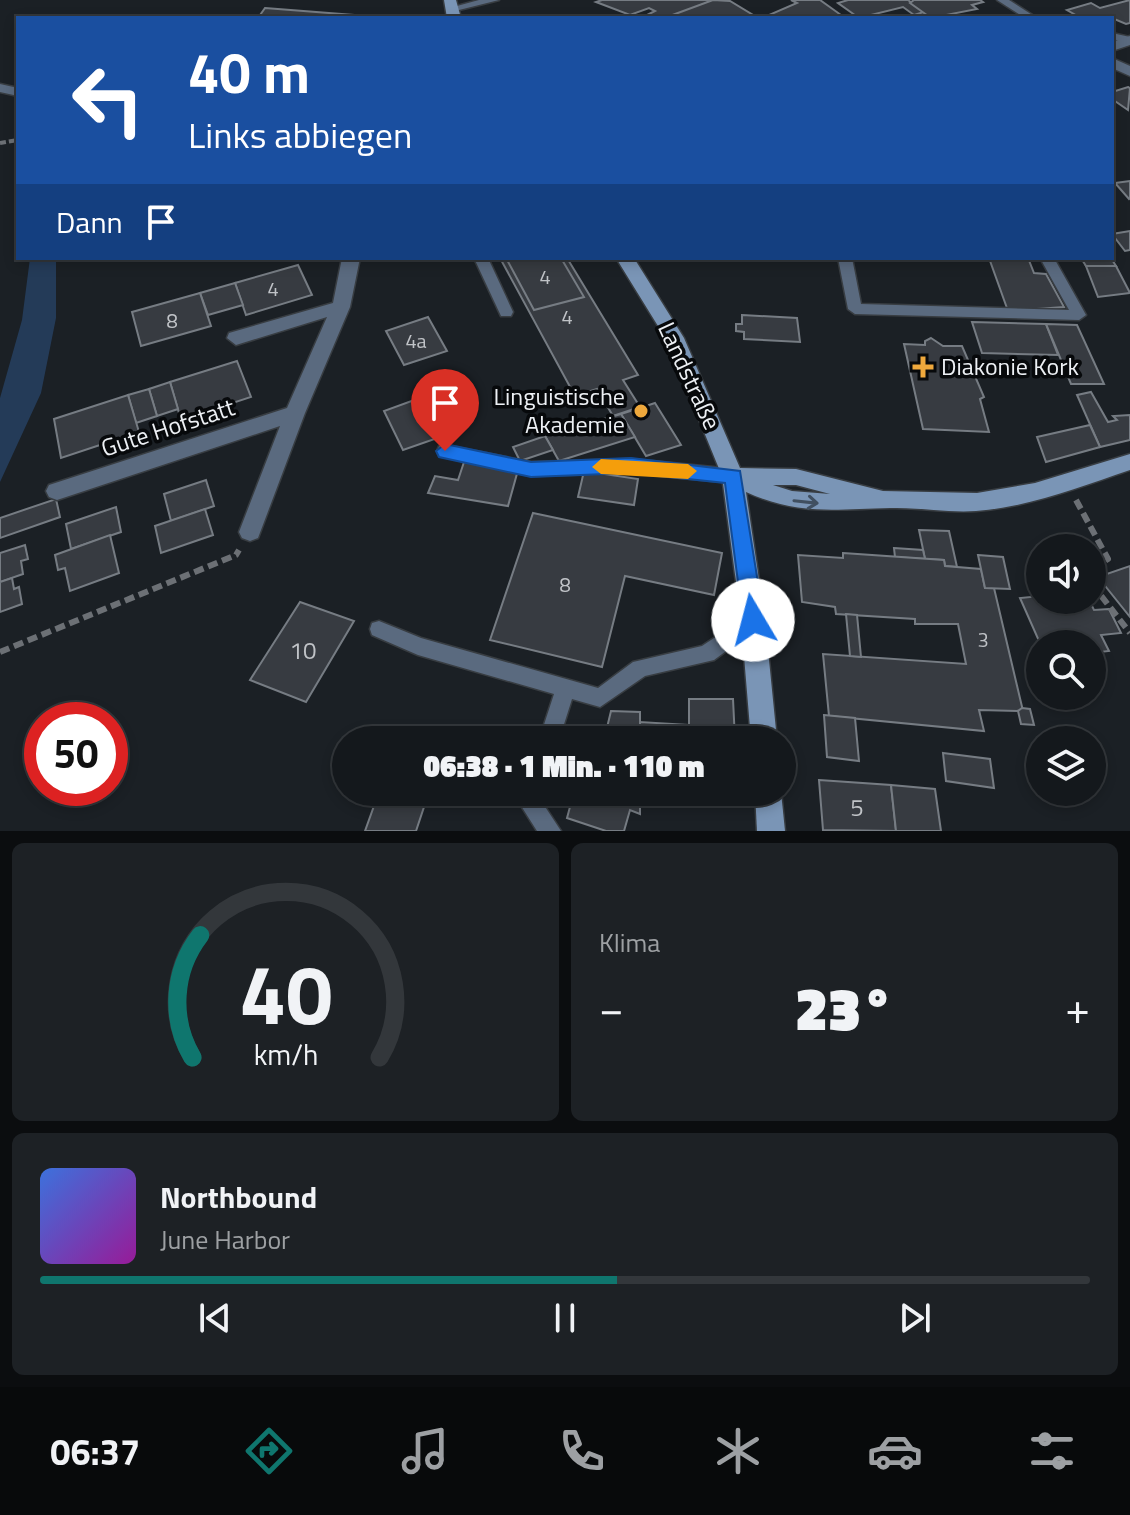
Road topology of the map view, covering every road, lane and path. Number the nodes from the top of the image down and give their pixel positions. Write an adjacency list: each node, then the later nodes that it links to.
1 (1002, 0): 4 (lane)
2 (491, 3): 3 (lane)
3 (452, 9)
4 (1029, 16)
5 (351, 260): 10 (street)
6 (482, 260): 11 (lane)
7 (626, 260): 16 (main road, Landstraße)
8 (845, 260): 9 (lane)
9 (1048, 260)
10 (341, 307): 12 (street); 13 (street)
11 (506, 312)
12 (236, 338)
13 (295, 413): 18 (street, Gute Hofstatt); 19 (street)
14 (445, 451): 16 (lane)
15 (1130, 462): 17 (main road)
16 (733, 476): 17 (main road); 22 (main road, Landstraße)
17 (1064, 483): 20 (path)
18 (57, 491)
19 (250, 532): 25 (path)
20 (1094, 534)
21 (1106, 602): 24 (path)
22 (753, 620): 26 (lane); 28 (main road, Landstraße)
23 (379, 629): 26 (lane)
24 (1130, 633)
25 (0, 652)
26 (566, 688): 27 (lane)
27 (554, 726)
28 (763, 726)
29 (532, 806): 31 (lane)
30 (769, 806): 32 (main road)
31 (550, 831)
32 (771, 831)

